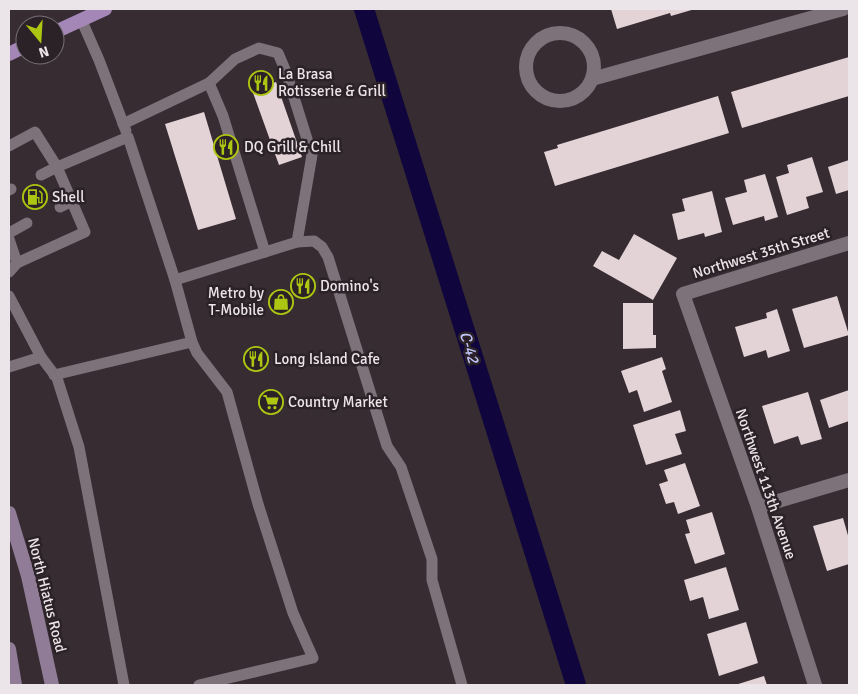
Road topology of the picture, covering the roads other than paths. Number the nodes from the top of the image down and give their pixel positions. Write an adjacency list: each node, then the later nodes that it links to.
1 (105, 9): 3 (main road)
2 (843, 9): 5 (street)
3 (81, 19): 4 (main road); 7 (lane)
4 (65, 27)
5 (592, 79): 5 (street)
6 (209, 83): 7 (lane); 17 (lane); 19 (lane)
7 (123, 124): 8 (lane)
8 (128, 137): 10 (lane); 22 (lane)
9 (9, 146): 10 (lane)
10 (57, 167): 11 (lane); 12 (lane)
11 (41, 175)
12 (72, 201): 13 (lane); 20 (lane)
13 (60, 207)
14 (27, 223): 15 (lane)
15 (9, 233)
16 (9, 239): 20 (lane)
17 (297, 242): 19 (lane); 37 (lane)
18 (849, 243): 23 (street, Northwest 35th Street)
19 (265, 252): 22 (lane)
20 (17, 263): 21 (lane)
21 (9, 272)
22 (174, 280): 25 (lane)
23 (683, 294): 30 (street, Northwest 113th Avenue)
24 (9, 296): 26 (lane)
25 (192, 342): 28 (lane); 36 (lane)
26 (41, 358): 27 (lane); 28 (lane)
27 (9, 367)
28 (54, 375): 35 (lane)
29 (849, 480): 30 (street)
30 (758, 507): 38 (street, Northwest 113th Avenue)
31 (9, 513): 34 (main road, North Hiatus Road)
32 (9, 649): 33 (main road)
33 (15, 685)
34 (52, 685)
35 (124, 685)
36 (199, 685)
37 (462, 685)
38 (815, 685)

